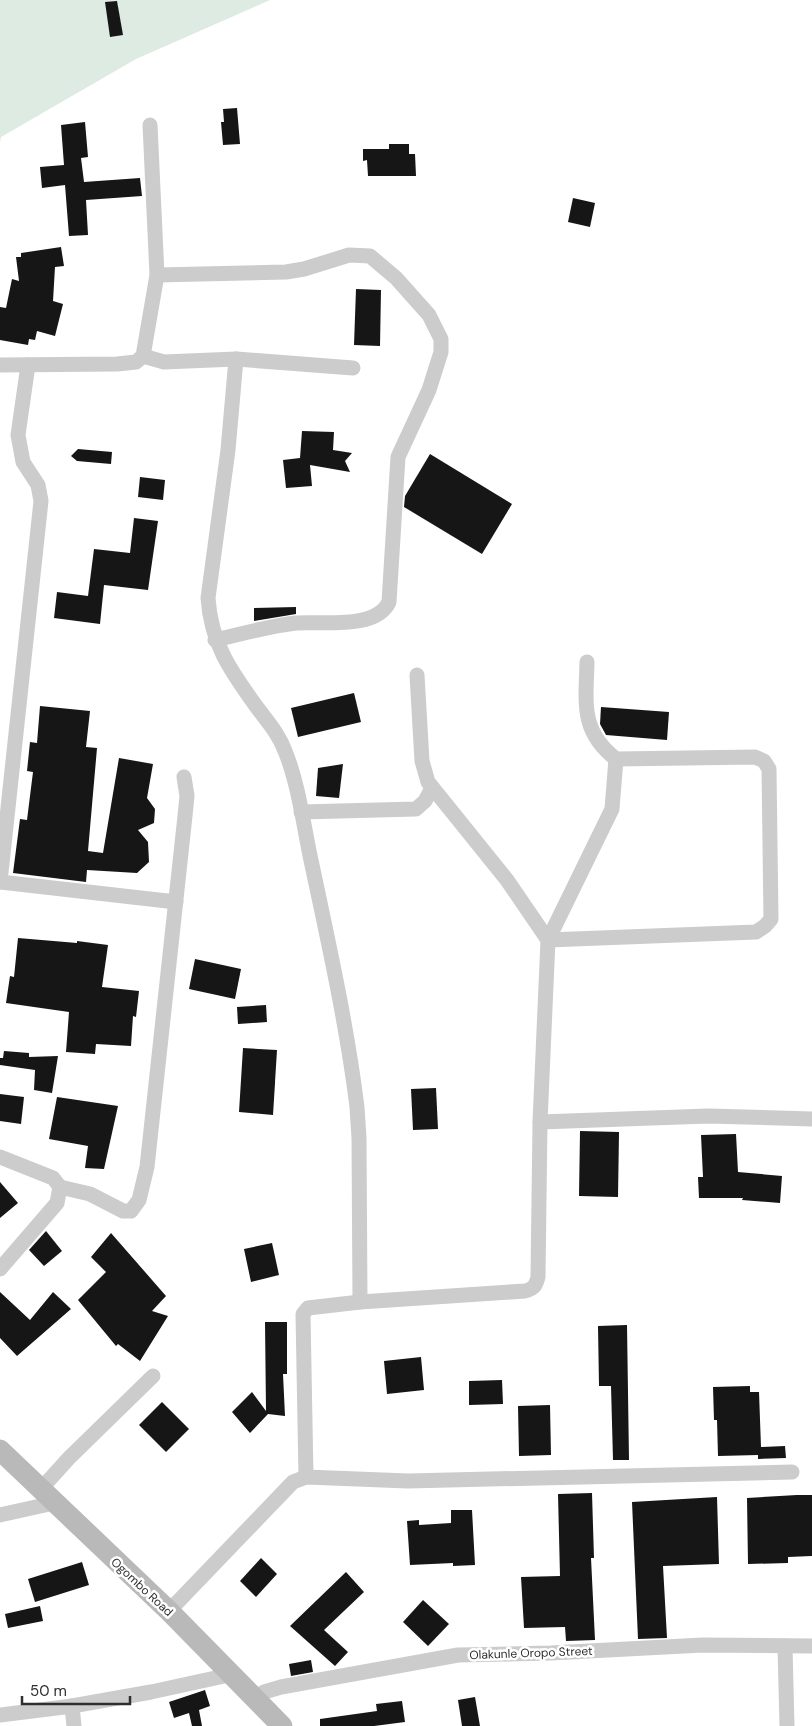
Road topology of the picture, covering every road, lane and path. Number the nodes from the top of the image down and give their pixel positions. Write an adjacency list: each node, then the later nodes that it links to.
1 (150, 125): 2 (street)
2 (157, 275): 3 (street); 8 (street)
3 (143, 356): 4 (street); 6 (street)
4 (236, 359): 7 (street); 8 (street)
5 (0, 365): 6 (street)
6 (28, 365): 15 (street)
7 (353, 368)
8 (215, 640): 14 (street)
9 (587, 662): 11 (street)
10 (417, 675): 13 (street)
11 (616, 759): 17 (street); 17 (street)
12 (184, 777): 16 (street)
13 (432, 788): 14 (street); 17 (street)
14 (301, 812): 23 (street)
15 (0, 882): 16 (street)
16 (176, 902): 21 (street)
17 (548, 940): 19 (street)
18 (812, 1119): 19 (street)
19 (540, 1122): 23 (street)
20 (0, 1157): 21 (street)
21 (60, 1187): 22 (street)
22 (0, 1269)
23 (360, 1302): 27 (street)
24 (153, 1376): 28 (street)
25 (0, 1450): 28 (main road, Ogombo Road)
26 (792, 1472): 27 (street)
27 (306, 1477): 30 (street)
28 (47, 1497): 29 (street); 30 (main road, Ogombo Road)
29 (0, 1515)
30 (169, 1611): 33 (main road, Ogombo Road)
31 (785, 1646): 32 (street, Olakunle Oropo Street); 34 (street, Olakunle Oropo Street); 39 (street)
32 (812, 1646)
33 (229, 1675): 34 (main road, Ogombo Road); 35 (street)
34 (255, 1698): 38 (main road, Ogombo Road)
35 (72, 1706): 36 (street); 37 (street)
36 (0, 1715)
37 (74, 1726)
38 (282, 1726)
39 (786, 1726)

